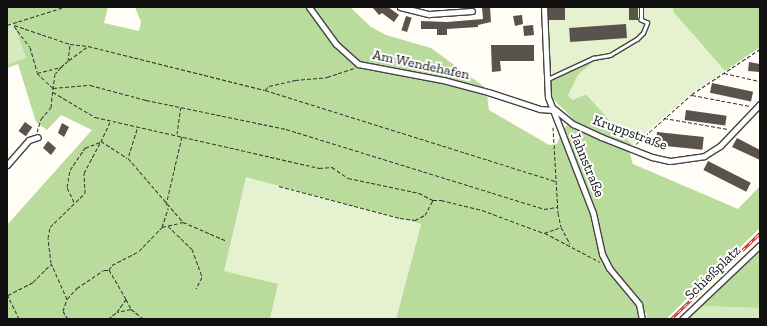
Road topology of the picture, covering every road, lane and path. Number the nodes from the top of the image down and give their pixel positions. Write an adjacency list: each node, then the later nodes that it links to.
1 (64, 7): 8 (path)
2 (308, 7): 13 (street, Am Wendehafen)
3 (400, 7): 6 (street)
4 (544, 7): 17 (street, Jahnstraße)
5 (641, 7): 17 (lane)
6 (472, 11)
7 (7, 25): 8 (path)
8 (14, 25): 9 (path); 15 (path)
9 (70, 44): 10 (path); 12 (path)
10 (88, 46): 12 (path); 20 (path)
11 (760, 49): 16 (path)
12 (68, 61): 14 (path)
13 (361, 65): 20 (path); 25 (street, Am Wendehafen)
14 (61, 67): 15 (path); 19 (path)
15 (37, 73): 19 (path)
16 (724, 73): 18 (path); 22 (path)
17 (546, 80): 25 (street, Jahnstraße)
18 (760, 81)
19 (53, 88): 21 (path); 23 (path)
20 (265, 90): 38 (path)
21 (53, 92): 27 (path); 33 (path)
22 (692, 94): 24 (path); 26 (path)
23 (181, 106): 31 (path); 44 (path)
24 (759, 106): 30 (street, Kruppstraße)
25 (552, 108): 35 (street, Kruppstraße); 54 (street, Jahnstraße)
26 (664, 118): 30 (path); 35 (path)
27 (110, 121): 29 (path); 34 (path)
28 (553, 124): 38 (path)
29 (138, 128): 31 (path); 36 (path)
30 (736, 130): 35 (street, Kruppstraße)
31 (177, 134): 32 (path)
32 (182, 135): 40 (path); 42 (path)
33 (38, 137): 37 (street)
34 (101, 141): 36 (path); 41 (path); 41 (path)
35 (632, 149)
36 (128, 158): 42 (path)
37 (7, 164)
38 (556, 181): 44 (path)
39 (279, 186): 40 (path)
40 (433, 200): 49 (path)
41 (74, 203): 53 (path)
42 (166, 205): 43 (path)
43 (168, 207): 45 (path); 47 (path)
44 (558, 207): 48 (path)
45 (183, 222): 46 (path); 50 (path)
46 (168, 226): 47 (path); 56 (path)
47 (162, 227): 55 (path)
48 (560, 227): 49 (path); 51 (path)
49 (544, 233): 51 (path)
50 (228, 241)
51 (570, 244): 54 (path)
52 (760, 245): 67 (street, Schießplatz)
53 (51, 263): 57 (path); 58 (path)
54 (609, 268): 66 (street, Jahnstraße)
55 (109, 270): 58 (path); 59 (path)
56 (196, 289)
57 (7, 295): 62 (path)
58 (67, 299): 63 (path)
59 (126, 299): 60 (path); 61 (path)
60 (131, 309): 61 (path); 65 (path)
61 (117, 312): 64 (path)
62 (19, 319)
63 (68, 319)
64 (108, 319)
65 (144, 319)
66 (642, 319)
67 (682, 319)

